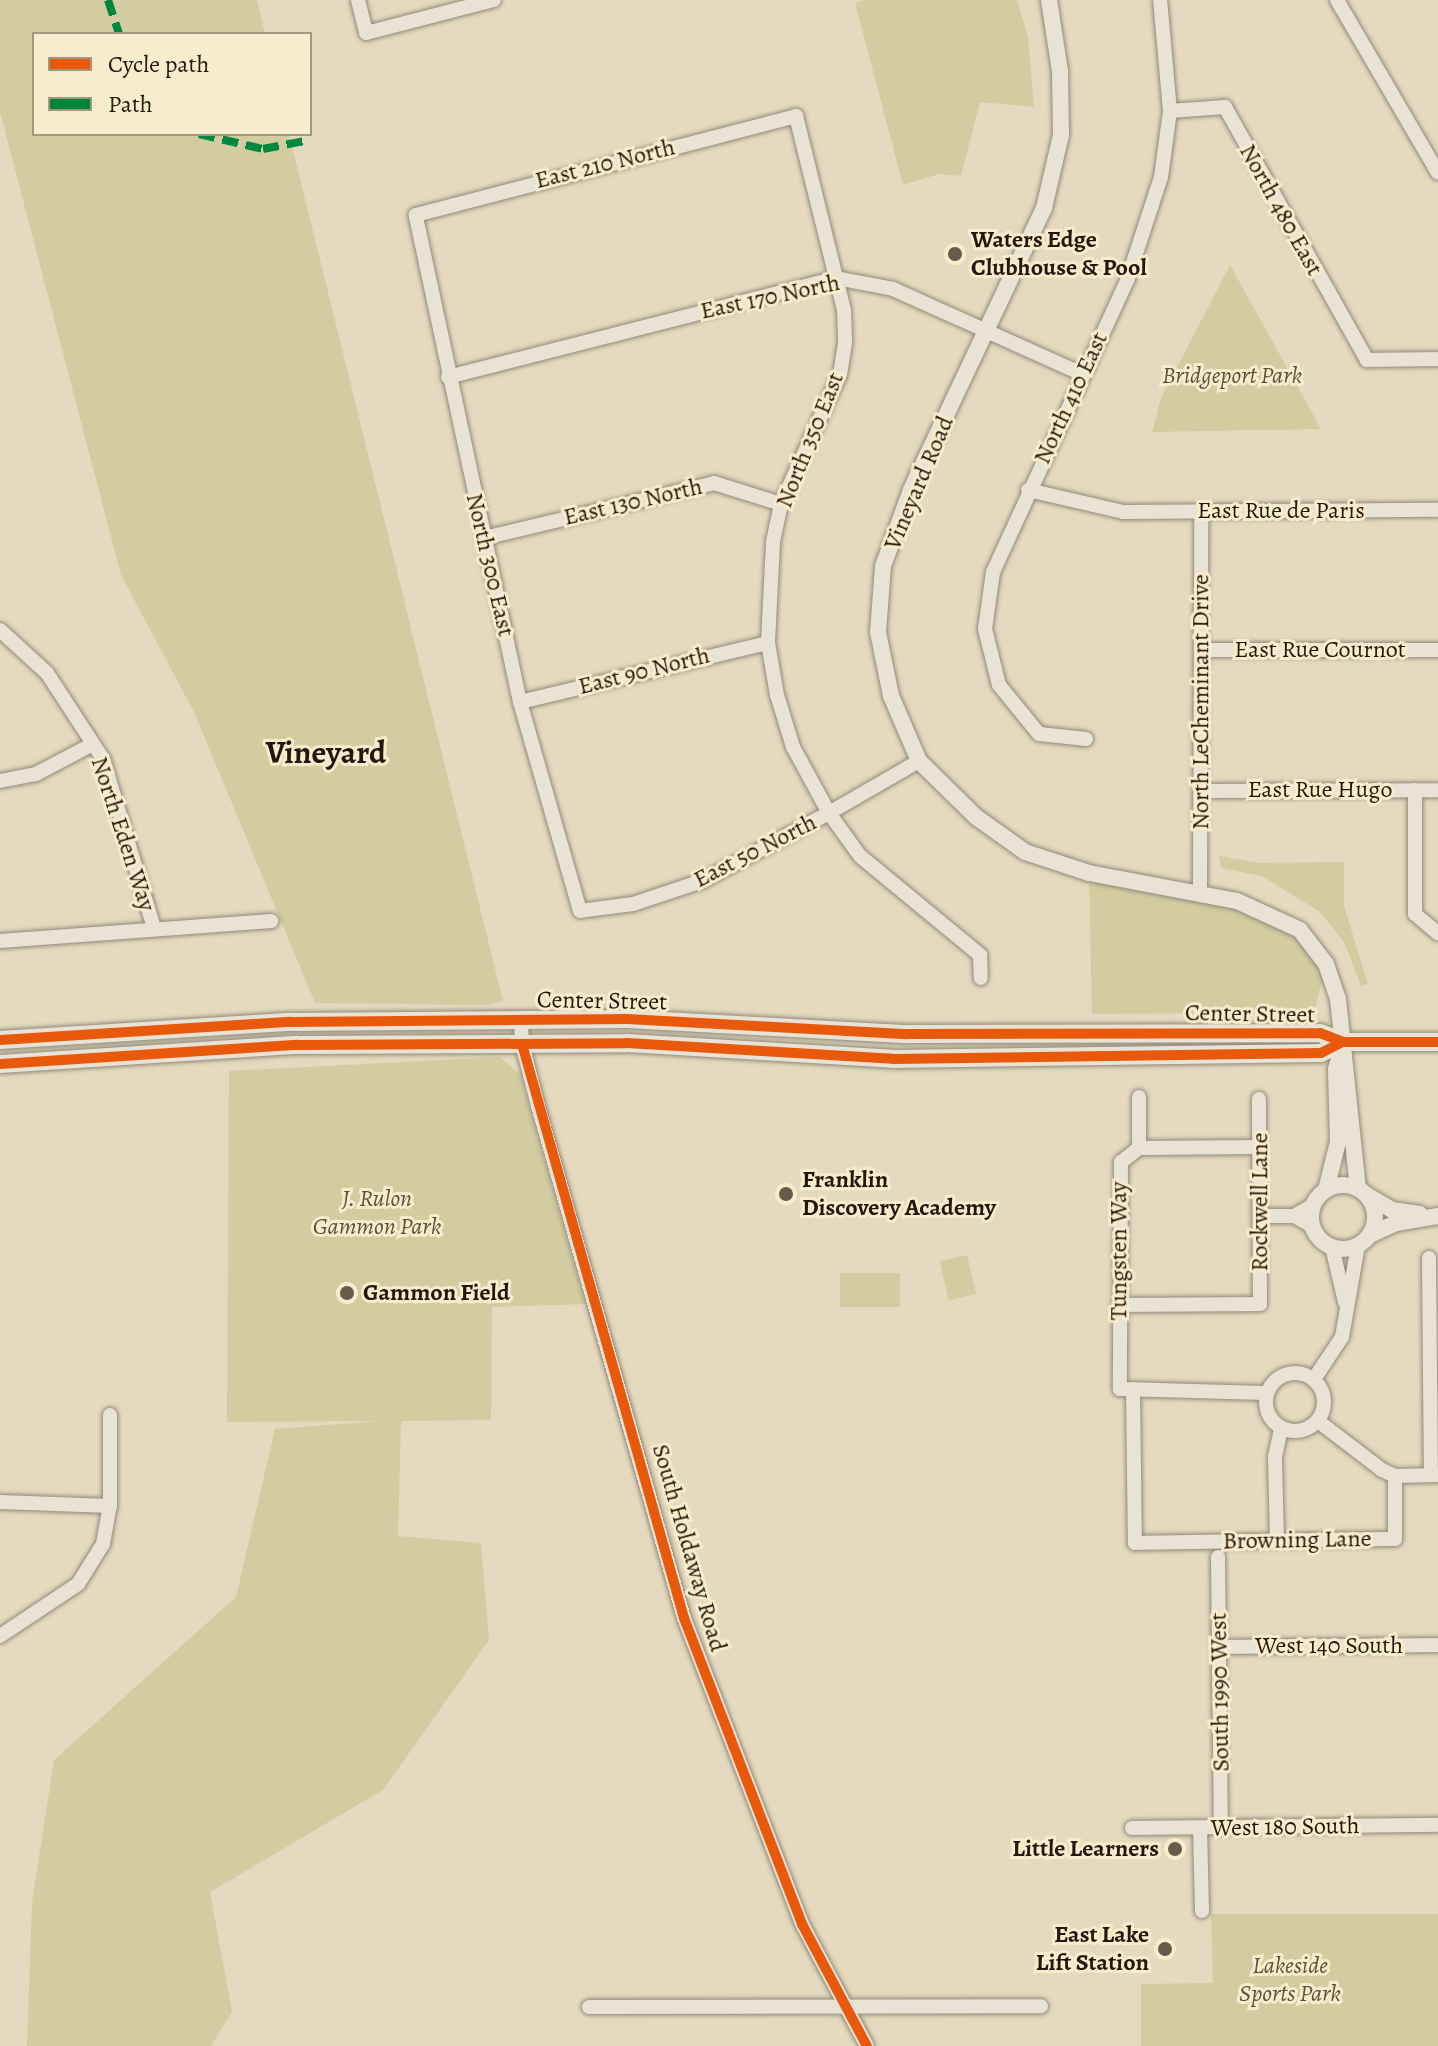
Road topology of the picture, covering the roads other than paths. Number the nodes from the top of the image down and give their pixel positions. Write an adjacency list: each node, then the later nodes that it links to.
1 (358, 0): 2 (street)
2 (494, 0)
3 (1049, 0): 11 (street, Vineyard Road)
4 (1160, 0): 6 (street, North 410 East)
5 (1337, 0): 8 (street)
6 (1170, 111): 12 (street, North 480 East); 13 (street, North 410 East)
7 (796, 116): 9 (street, East 210 North); 10 (street, North 350 East)
8 (1438, 173)
9 (416, 215): 14 (street, North 300 East)
10 (836, 278): 11 (street, East 170 North); 14 (street, East 170 North); 16 (street, North 350 East)
11 (987, 331): 13 (street, East 170 North); 27 (street, Vineyard Road)
12 (1438, 359)
13 (1082, 374): 15 (street, North 410 East)
14 (448, 377): 19 (street, North 300 East)
15 (1028, 490): 18 (street, East Rue de Paris); 25 (street, North 410 East)
16 (781, 504): 19 (street, East 130 North); 21 (street, North 350 East)
17 (1438, 510): 18 (street, East Rue de Paris)
18 (1201, 512): 22 (street, North LeCheminant Drive)
19 (484, 538): 24 (street, North 300 East)
20 (0, 630): 26 (street, North Eden Way)
21 (768, 643): 24 (street, East 90 North); 32 (street, North 350 East)
22 (1202, 650): 23 (street, East Rue Cournot); 31 (street, North LeCheminant Drive)
23 (1438, 650)
24 (520, 702): 34 (street, North 300 East)
25 (1086, 739)
26 (93, 744): 28 (street); 36 (street, North Eden Way)
27 (919, 761): 32 (street, East 50 North); 33 (street, Vineyard Road)
28 (0, 781)
29 (1415, 790): 30 (street, East Rue Hugo); 31 (street, East Rue Hugo); 37 (street)
30 (1438, 790)
31 (1202, 791): 33 (street, North LeCheminant Drive)
32 (829, 813): 34 (street, East 50 North); 39 (street, North 350 East)
33 (1200, 893): 44 (street, Vineyard Road)
34 (580, 911)
35 (271, 921): 36 (street)
36 (154, 928): 38 (street)
37 (1438, 933)
38 (0, 941)
39 (981, 978)
40 (521, 1020): 41 (main road, Center Street); 43 (main road, Center Street); 46 (street, South Holdaway Road)
41 (801, 1030): 42 (main road, Center Street); 47 (main road)
42 (877, 1033): 44 (main road, Center Street); 48 (main road)
43 (0, 1040)
44 (1343, 1042): 45 (main road); 48 (main road, Center Street); 54 (street); 55 (street, Vineyard Road)
45 (1438, 1042)
46 (522, 1044): 47 (main road, Center Street); 49 (main road, Center Street); 88 (street, South Holdaway Road)
47 (708, 1047): 48 (main road, Center Street)
48 (893, 1059)
49 (0, 1064)
50 (1139, 1097): 53 (street)
51 (1259, 1099): 52 (street, Rockwell Lane)
52 (1259, 1147): 53 (street, Tungsten Way); 57 (street, Rockwell Lane)
53 (1139, 1148): 65 (street, Tungsten Way)
54 (1326, 1190): 55 (street); 56 (street)
55 (1362, 1192): 59 (street); 61 (street)
56 (1313, 1205): 58 (street); 60 (street)
57 (1260, 1216): 58 (street); 65 (street, Rockwell Lane)
58 (1294, 1216): 60 (street)
59 (1436, 1216): 61 (street)
60 (1312, 1226): 62 (street)
61 (1364, 1240): 62 (street); 64 (street)
62 (1332, 1247): 64 (street)
63 (1429, 1258): 66 (street)
64 (1345, 1302): 67 (street)
65 (1119, 1305): 68 (street, Tungsten Way)
66 (1434, 1332): 73 (street)
67 (1314, 1379): 69 (street); 71 (street)
68 (1126, 1389): 69 (street); 78 (street, Tungsten Way)
69 (1267, 1393): 72 (street)
70 (110, 1415): 76 (street)
71 (1318, 1421): 72 (street); 74 (street)
72 (1281, 1428): 77 (street)
73 (1434, 1475): 74 (street)
74 (1395, 1476): 77 (street, Browning Lane)
75 (0, 1502): 76 (street)
76 (110, 1506): 80 (street)
77 (1277, 1541): 78 (street, Browning Lane)
78 (1135, 1543)
79 (1218, 1557): 82 (street, South 1990 West)
80 (0, 1636)
81 (1438, 1645): 82 (street, West 140 South)
82 (1220, 1647): 84 (street, South 1990 West)
83 (1438, 1825): 84 (street, West 180 South)
84 (1221, 1827): 86 (street, West 180 South)
85 (1132, 1828): 86 (street, West 180 South)
86 (1200, 1828): 87 (street)
87 (1202, 1911)
88 (844, 2006): 89 (street); 90 (street); 91 (street, South Holdaway Road)
89 (1041, 2006)
90 (589, 2007)
91 (867, 2046)

